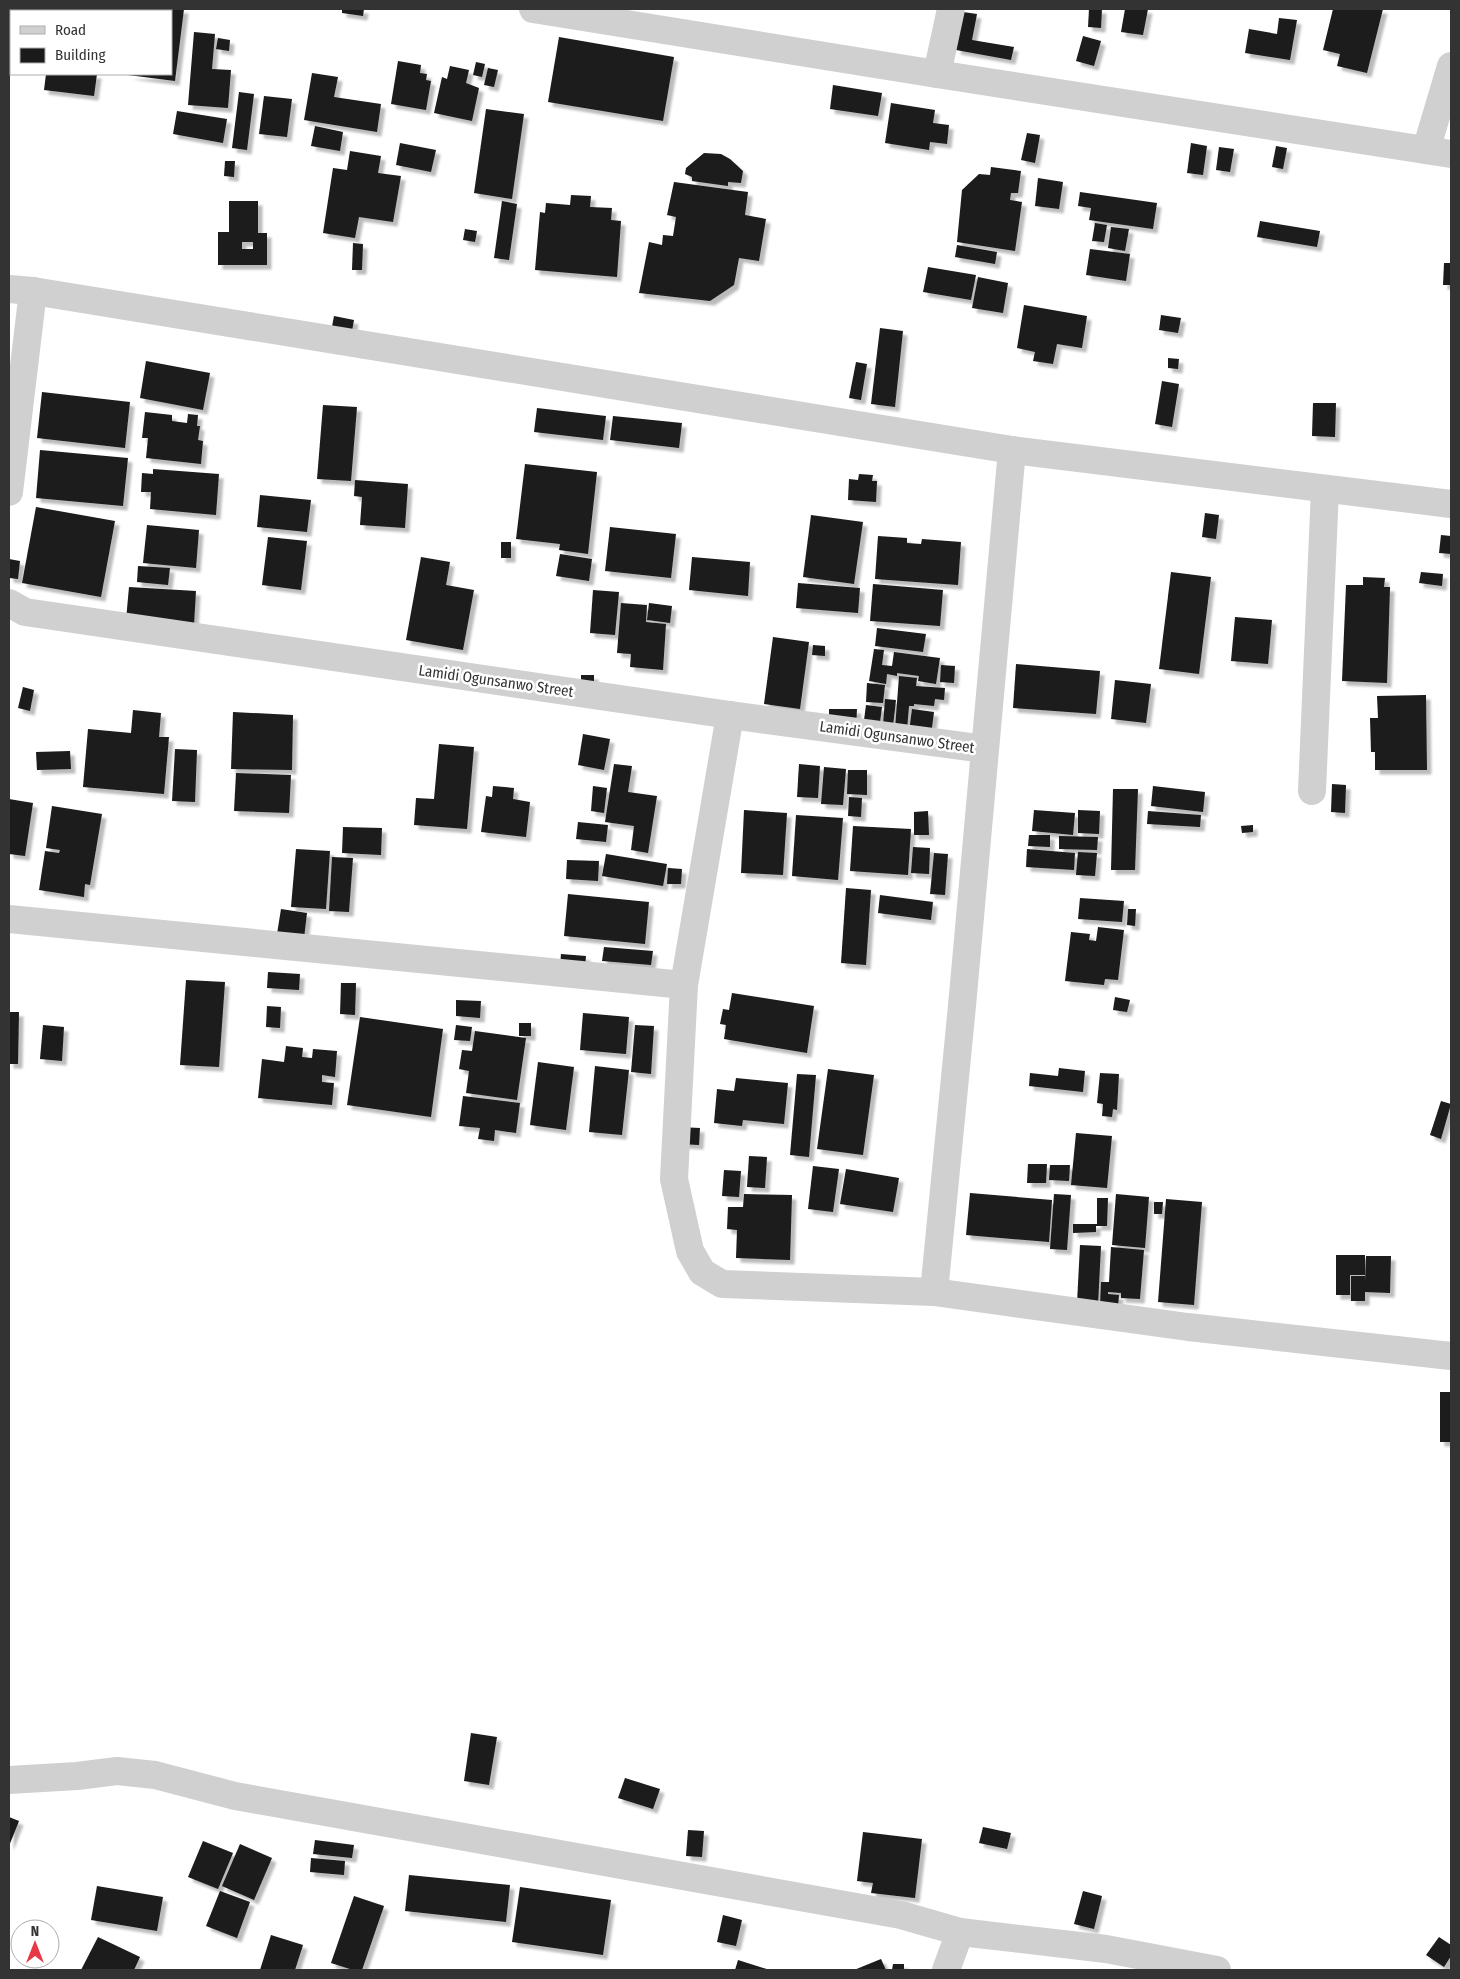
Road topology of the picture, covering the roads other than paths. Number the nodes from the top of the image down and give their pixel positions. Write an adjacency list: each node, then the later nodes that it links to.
1 (533, 9): 4 (street)
2 (951, 9): 4 (street)
3 (1451, 66): 5 (street)
4 (937, 74): 5 (street)
5 (1438, 152)
6 (21, 290): 7 (street); 9 (street)
7 (1012, 450): 8 (street); 13 (street)
8 (1325, 489): 10 (street); 14 (street)
9 (9, 492)
10 (1451, 504)
11 (9, 603): 12 (street, Lamidi Ogunsanwo Street)
12 (730, 715): 13 (street, Lamidi Ogunsanwo Street); 16 (street)
13 (985, 749): 17 (street)
14 (1312, 791)
15 (9, 919): 16 (street)
16 (684, 985): 17 (street)
17 (934, 1292): 18 (street)
18 (1451, 1356)
19 (9, 1780): 20 (street)
20 (960, 1932): 21 (street); 22 (street)
21 (946, 1970)
22 (1217, 1970)

